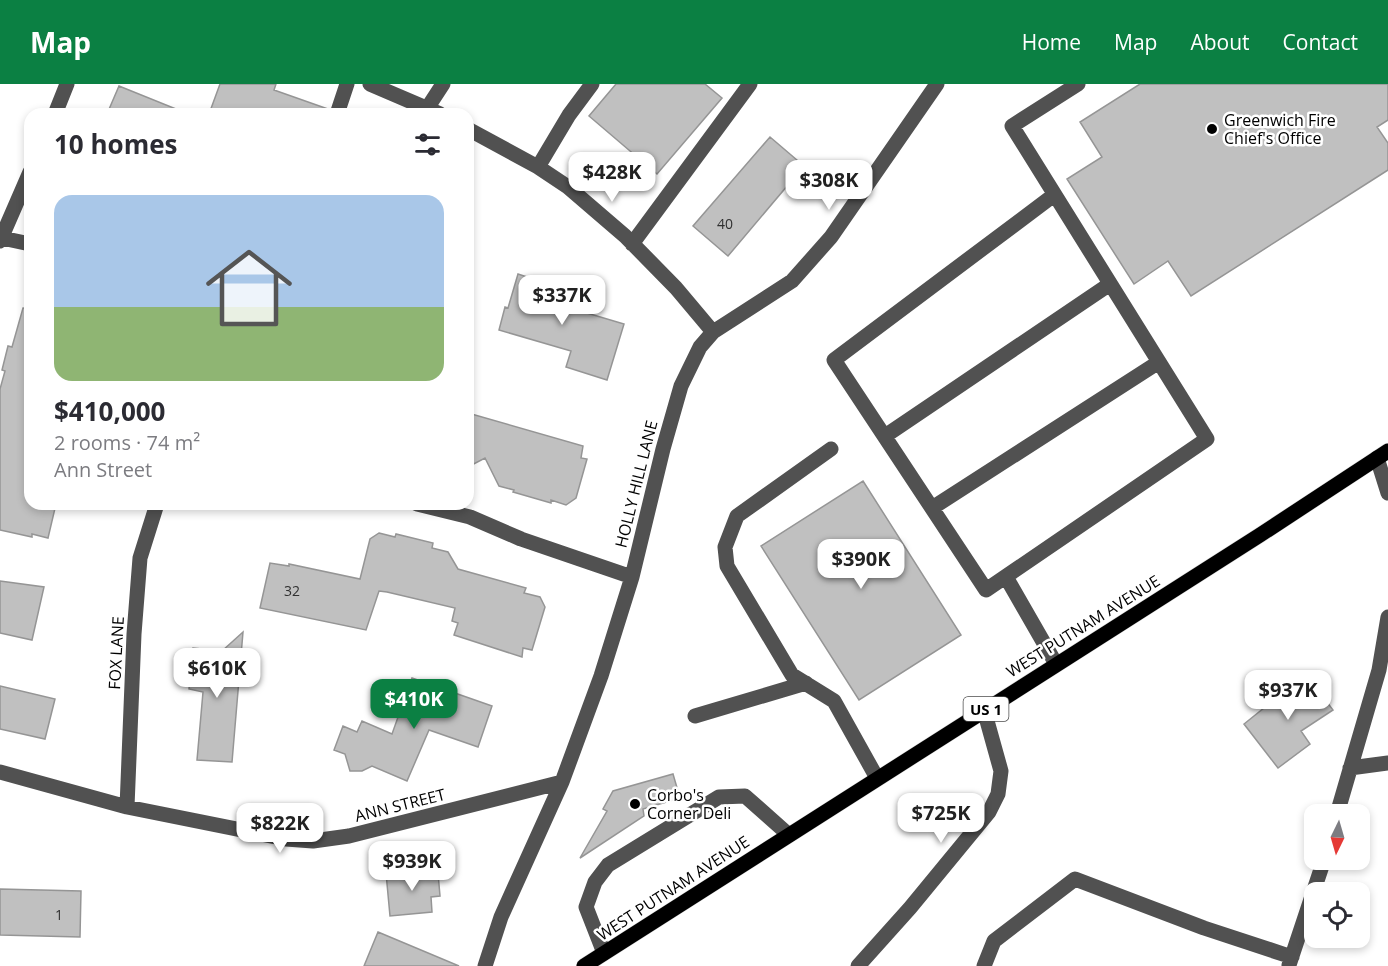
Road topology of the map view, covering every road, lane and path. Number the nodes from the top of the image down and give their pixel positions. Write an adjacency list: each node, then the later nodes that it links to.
1 (68, 84): 9 (street)
2 (347, 84): 10 (street)
3 (370, 84): 11 (street)
4 (443, 84): 12 (street)
5 (592, 84): 14 (street)
6 (750, 84): 19 (street)
7 (937, 84): 21 (street, HOLLY HILL LANE)
8 (1078, 84): 16 (street)
9 (58, 108)
10 (339, 108)
11 (427, 108)
12 (435, 108)
13 (474, 132): 14 (street)
14 (538, 167): 19 (street)
15 (24, 186): 17 (street)
16 (1054, 195): 20 (street); 23 (street)
17 (1, 240): 18 (street)
18 (24, 243)
19 (632, 244): 21 (street)
20 (1110, 284): 22 (street); 23 (street)
21 (713, 332): 31 (street, HOLLY HILL LANE)
22 (1159, 362): 27 (street); 30 (street)
23 (885, 436): 27 (street)
24 (831, 449): 34 (street)
25 (1383, 454): 26 (street); 33 (main road, WEST PUTNAM AVENUE / US 1)
26 (1388, 493)
27 (932, 508): 30 (street)
28 (155, 510): 43 (street, FOX LANE)
29 (441, 510): 31 (street)
30 (1006, 576): 33 (street)
31 (632, 577): 41 (street, HOLLY HILL LANE)
32 (1388, 616): 38 (street)
33 (1056, 664): 35 (main road, WEST PUTNAM AVENUE / US 1)
34 (806, 683): 36 (street); 40 (street)
35 (984, 710): 40 (main road, WEST PUTNAM AVENUE / US 1); 50 (street)
36 (695, 716)
37 (1388, 763): 38 (street)
38 (1350, 768): 42 (street)
39 (0, 772): 43 (street, ANN STREET)
40 (877, 778): 44 (main road, WEST PUTNAM AVENUE / US 1)
41 (562, 782): 43 (street, ANN STREET); 48 (street, HOLLY HILL LANE)
42 (1340, 804)
43 (127, 807)
44 (789, 835): 46 (main road, WEST PUTNAM AVENUE / US 1); 46 (street)
45 (1321, 870): 47 (street)
46 (604, 953): 49 (main road, WEST PUTNAM AVENUE / US 1)
47 (1290, 961): 51 (street)
48 (485, 966)
49 (584, 966)
50 (858, 966)
51 (984, 966)

